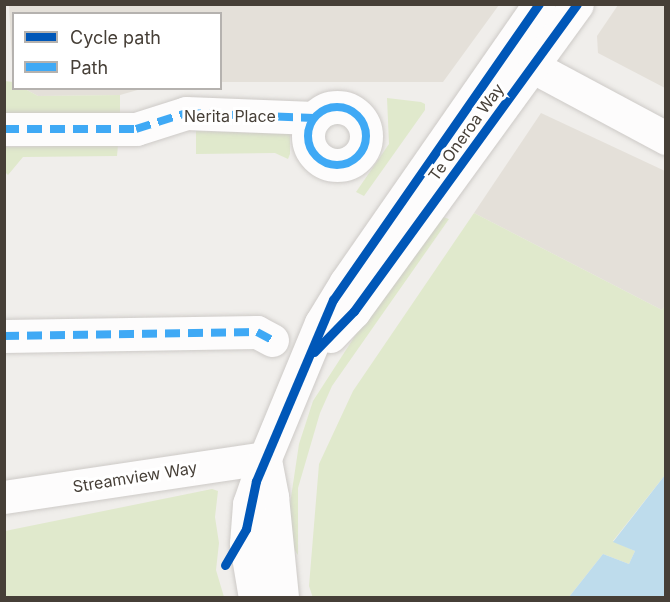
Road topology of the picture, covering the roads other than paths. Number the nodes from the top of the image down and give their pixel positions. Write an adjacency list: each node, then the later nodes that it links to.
1 (540, 4): 3 (street, Te Oneroa Way)
2 (577, 4): 3 (street, Te Oneroa Way)
3 (519, 60): 6 (street); 9 (street, Te Oneroa Way)
4 (314, 118): 5 (street, Nerita Place)
5 (4, 129)
6 (666, 138)
7 (4, 336): 8 (street)
8 (272, 340)
9 (265, 458): 10 (street, Streamview Way); 11 (street, Te Oneroa Way); 12 (street)
10 (4, 497)
11 (255, 597)
12 (282, 597)

